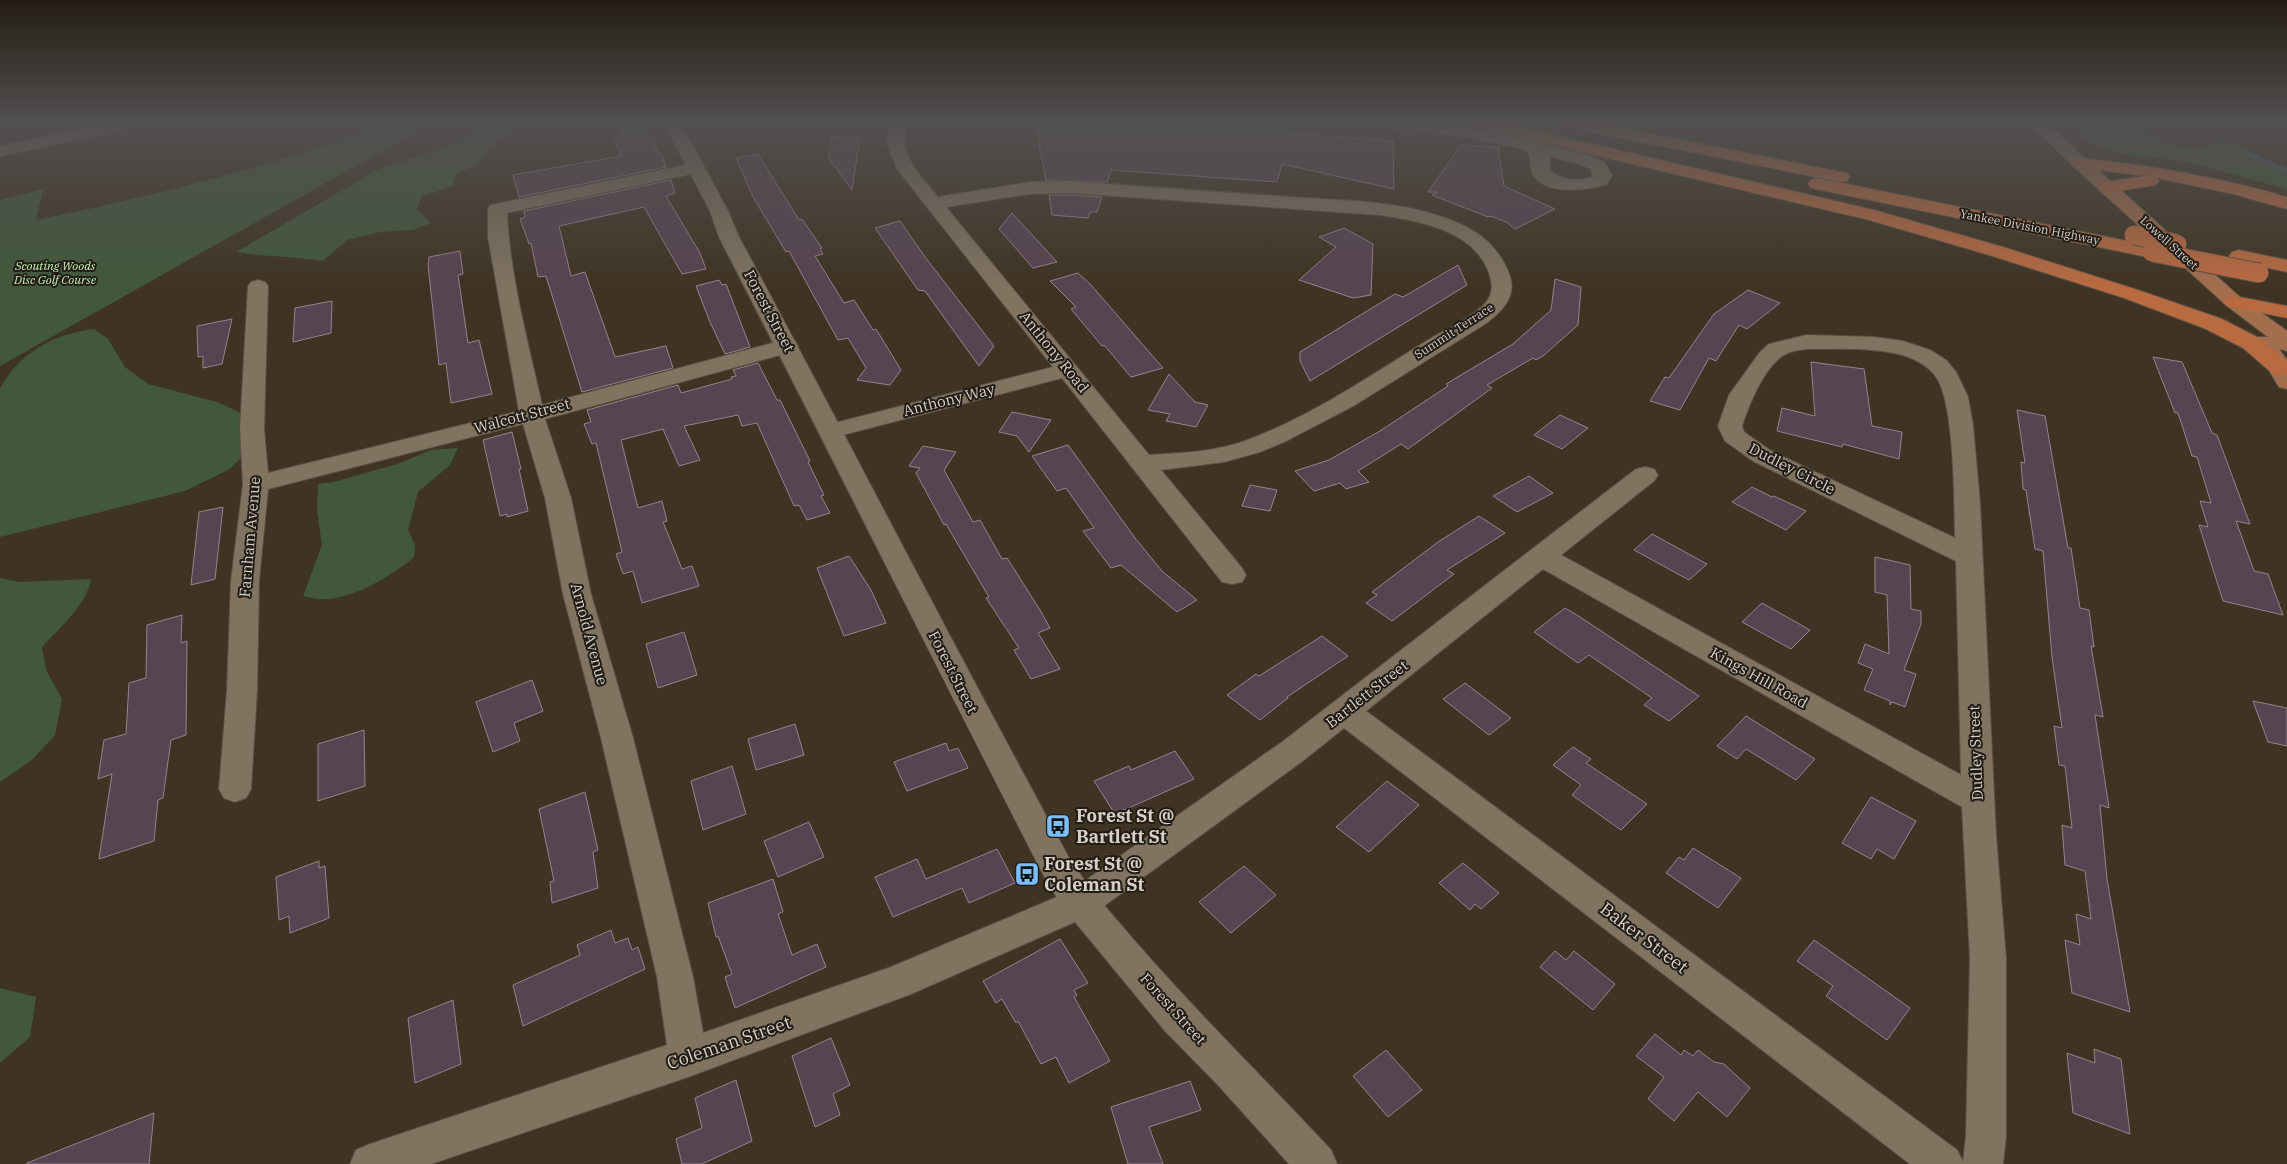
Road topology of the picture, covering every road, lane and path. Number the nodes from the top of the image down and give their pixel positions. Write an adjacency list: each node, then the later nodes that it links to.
1 (650, 177): 23 (street, Arnold Avenue)
2 (700, 177): 19 (street, Forest Street)
3 (913, 177): 11 (street, Anthony Road)
4 (1710, 177): 22 (highway)
5 (1780, 177): 14 (highway, Yankee Division Highway, bridge)
6 (1844, 177): 13 (highway, Yankee Division Highway, bridge)
7 (2096, 177): 10 (main road, Lowell Street)
8 (2184, 177): 9 (highway)
9 (2197, 180): 10 (highway); 12 (highway)
10 (2107, 187): 16 (main road, Lowell Street)
11 (934, 203): 21 (street, Anthony Road); 25 (street, Summit Terrace)
12 (2287, 203)
13 (2287, 265)
14 (2287, 279)
15 (258, 286): 27 (street, Farnham Avenue)
16 (2234, 302): 17 (highway); 18 (main road, Lowell Street); 22 (main road, Lowell Street)
17 (2287, 312)
18 (2287, 344)
19 (787, 346): 23 (street, Walcott Street); 24 (street, Forest Street)
20 (1922, 355): 29 (street, Dudley Street); 29 (street, Dudley Circle)
21 (1067, 370): 24 (street, Anthony Way); 25 (street, Anthony Road)
22 (2283, 375)
23 (532, 415): 27 (street, Walcott Street); 35 (street, Arnold Avenue)
24 (831, 430): 34 (street, Forest Street)
25 (1143, 464): 30 (street, Anthony Road)
26 (1644, 475): 28 (street, Bartlett Street)
27 (256, 484): 32 (street, Farnham Avenue)
28 (1541, 556): 31 (street, Bartlett Street); 33 (street, Kings Hill Road)
29 (1969, 556): 33 (street, Dudley Street)
30 (1232, 575)
31 (1344, 711): 34 (street, Bartlett Street); 38 (street, Baker Street)
32 (236, 789)
33 (1978, 800): 39 (street, Dudley Street)
34 (1081, 903): 35 (street, Coleman Street); 37 (street, Forest Street)
35 (688, 1058): 36 (street, Coleman Street)
36 (370, 1164)
37 (1317, 1164)
38 (1943, 1164)
39 (1983, 1164)

